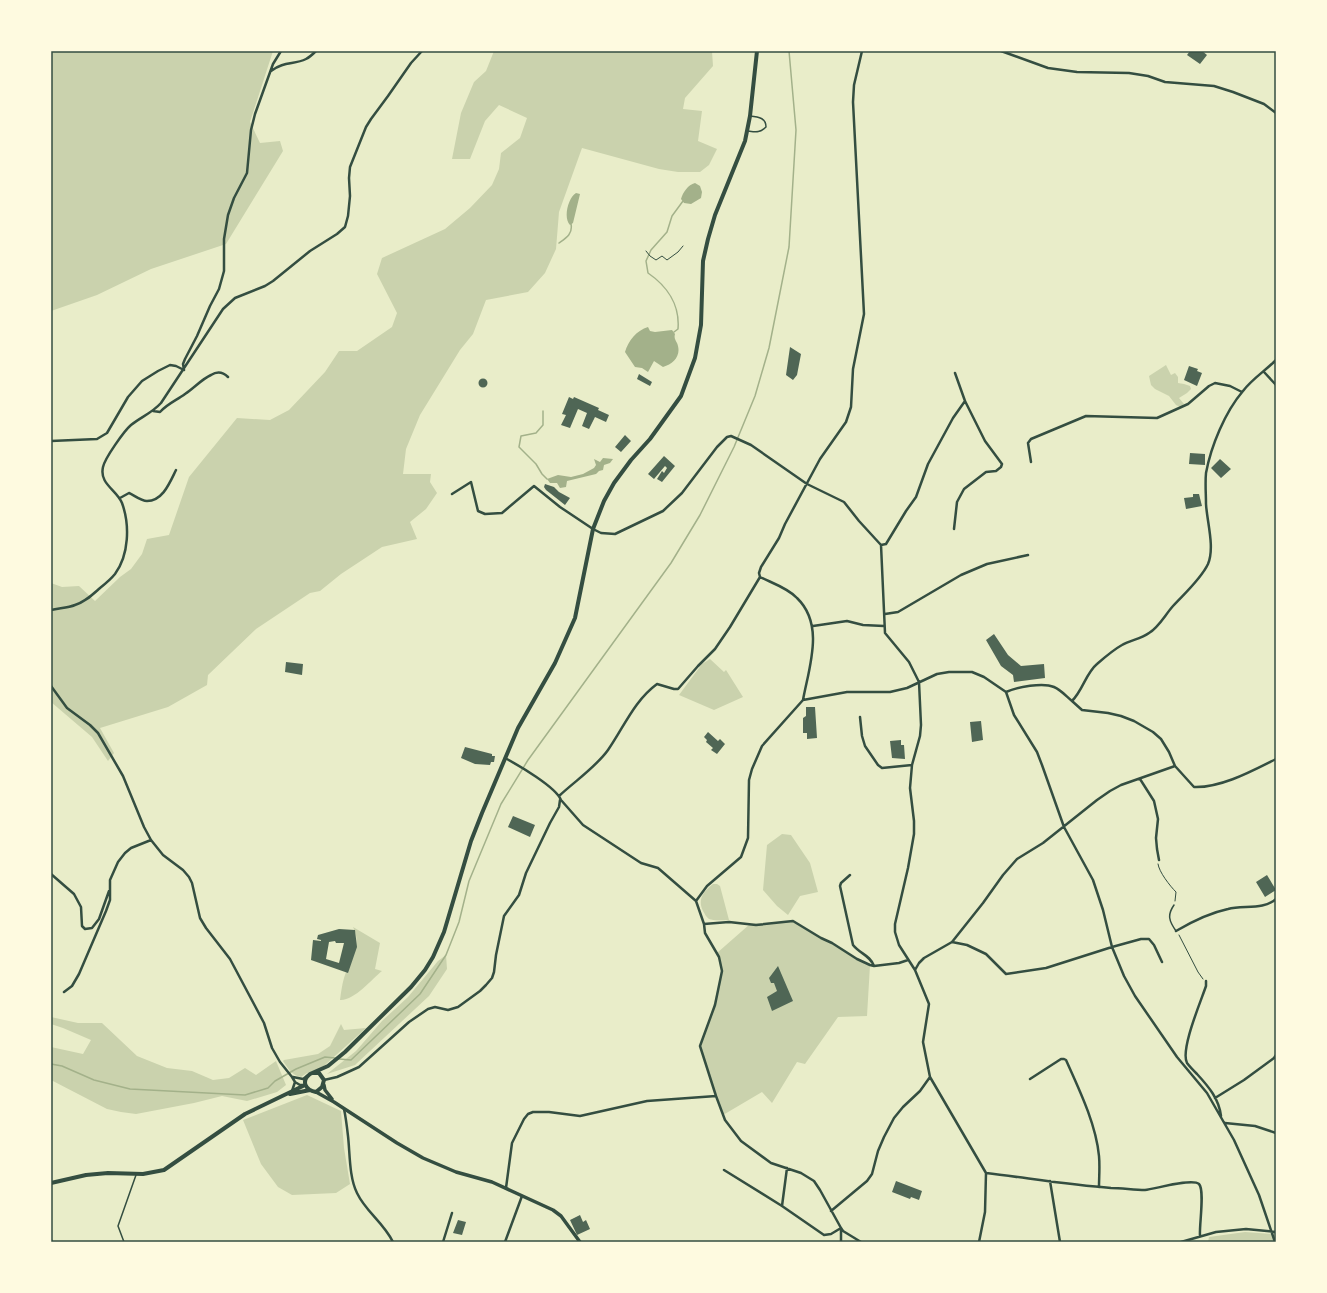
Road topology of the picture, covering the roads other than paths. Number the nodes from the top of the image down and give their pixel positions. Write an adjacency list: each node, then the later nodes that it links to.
1 (281, 51): 7 (street)
2 (316, 51): 7 (street)
3 (422, 51): 12 (street)
4 (757, 51): 9 (main road)
5 (862, 51): 23 (street)
6 (1001, 51): 8 (street)
7 (270, 71): 12 (street)
8 (1276, 113)
9 (750, 116): 10 (main road); 10 (lane)
10 (747, 131): 26 (main road)
11 (1276, 360): 13 (street)
12 (184, 370): 19 (street); 20 (street)
13 (1264, 372): 16 (street); 17 (street)
14 (955, 373): 18 (street)
15 (228, 377): 19 (street)
16 (1276, 385)
17 (1242, 392): 21 (street); 39 (street)
18 (965, 401): 27 (street); 28 (street)
19 (153, 410): 25 (street)
20 (51, 441)
21 (1031, 462)
22 (176, 470): 25 (street)
23 (807, 484): 26 (street); 28 (street); 30 (street)
24 (452, 494): 26 (street)
25 (120, 498): 31 (street)
26 (593, 529): 41 (main road)
27 (954, 529)
28 (881, 545): 32 (street)
29 (1028, 555): 32 (street)
30 (760, 576): 33 (street); 46 (street)
31 (51, 610)
32 (885, 614): 34 (street)
33 (813, 626): 34 (street); 38 (street)
34 (884, 626): 35 (street)
35 (919, 682): 37 (street); 38 (street); 43 (street)
36 (51, 686): 49 (street)
37 (1006, 692): 39 (street); 48 (street)
38 (803, 700): 55 (street)
39 (1072, 701): 44 (street)
40 (860, 717): 43 (street)
41 (506, 758): 46 (street); 68 (main road)
42 (1276, 759): 44 (street)
43 (912, 765): 61 (street)
44 (1175, 766): 45 (street)
45 (1140, 779): 48 (street); 50 (street)
46 (559, 796): 47 (street)
47 (560, 800): 55 (street); 74 (street)
48 (1064, 827): 59 (street); 60 (street)
49 (151, 840): 53 (street); 71 (street)
50 (1159, 860)
51 (51, 874): 53 (street)
52 (850, 875): 63 (street)
53 (110, 888): 66 (street)
54 (1276, 899): 58 (street)
55 (696, 901): 57 (street)
56 (1174, 905): 58 (lane)
57 (704, 924): 63 (street); 81 (street)
58 (1176, 931)
59 (952, 942): 60 (street); 64 (street)
60 (1112, 947): 62 (street); 85 (street)
61 (908, 960): 63 (street); 64 (street)
62 (1162, 962)
63 (874, 966)
64 (914, 970): 72 (street)
65 (1206, 981): 82 (street)
66 (64, 992)
67 (1276, 1055): 82 (street)
68 (330, 1065): 69 (main road); 74 (main road)
69 (313, 1072): 70 (main road); 74 (main road)
70 (308, 1075): 71 (street); 76 (main road)
71 (292, 1077): 75 (street)
72 (930, 1077): 90 (street); 98 (street)
73 (1030, 1079): 94 (street)
74 (323, 1081): 79 (main road); 83 (street)
75 (295, 1082): 76 (street); 78 (street)
76 (305, 1084): 77 (main road); 78 (main road)
77 (310, 1090): 79 (main road); 80 (main road)
78 (292, 1092): 80 (main road)
79 (316, 1092): 83 (street)
80 (286, 1095): 91 (main road)
81 (716, 1096): 88 (street); 95 (street)
82 (1215, 1098): 85 (street)
83 (334, 1102): 84 (street)
84 (344, 1109): 95 (street); 105 (street)
85 (1221, 1118): 86 (street)
86 (1224, 1123): 87 (street); 101 (street)
87 (1276, 1133)
88 (787, 1168): 97 (street); 98 (street)
89 (724, 1170): 97 (street)
90 (986, 1173): 92 (street); 111 (street)
91 (137, 1174): 93 (main road); 104 (lane)
92 (1050, 1181): 94 (street); 112 (street)
93 (51, 1183)
94 (1099, 1187): 103 (street)
95 (506, 1189): 96 (street)
96 (522, 1196): 107 (street); 108 (street)
97 (782, 1206): 100 (street)
98 (831, 1211): 100 (street)
99 (452, 1213): 106 (street)
100 (841, 1228): 109 (street); 110 (street)
101 (1272, 1232): 102 (street); 103 (street); 114 (street)
102 (1276, 1232)
103 (1200, 1236): 113 (street)
104 (124, 1242)
105 (393, 1242)
106 (443, 1242)
107 (506, 1242)
108 (580, 1242)
109 (841, 1242)
110 (861, 1242)
111 (979, 1242)
112 (1060, 1242)
113 (1181, 1242)
114 (1275, 1242)

